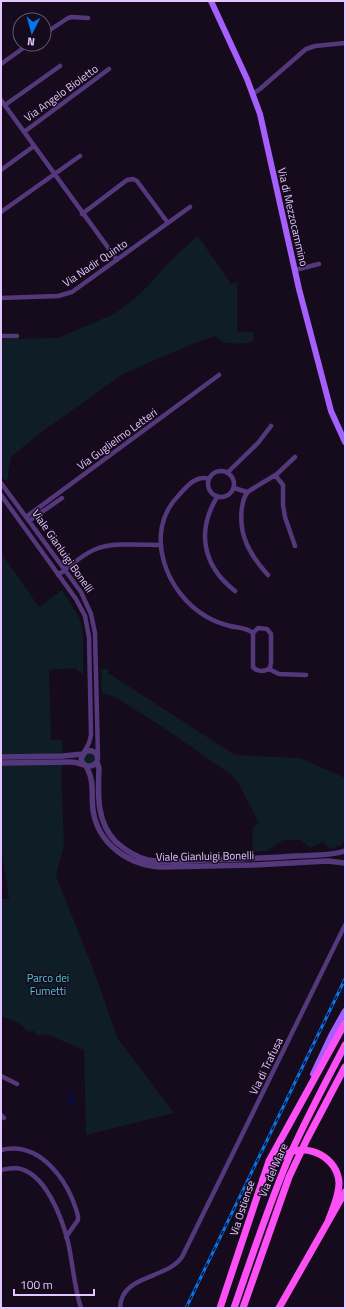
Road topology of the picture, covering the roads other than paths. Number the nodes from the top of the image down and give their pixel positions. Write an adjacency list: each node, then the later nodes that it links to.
1 (211, 1): 9 (main road, Via di Mezzocammino)
2 (88, 18): 3 (street)
3 (52, 29)
4 (345, 43): 9 (street)
5 (18, 52): 6 (street)
6 (1, 64)
7 (60, 66): 11 (street)
8 (109, 70): 12 (street, Via Angelo Bioletto)
9 (253, 94): 23 (main road, Via di Mezzocammino)
10 (1, 100): 11 (street)
11 (5, 105): 12 (street)
12 (24, 132): 13 (street)
13 (34, 146): 15 (street); 16 (street)
14 (80, 156): 16 (street)
15 (1, 170)
16 (54, 174): 18 (street); 19 (street)
17 (190, 208): 20 (street, Via Nadir Quinto)
18 (1, 212)
19 (82, 214): 20 (street); 21 (street)
20 (168, 223): 21 (street, Via Nadir Quinto)
21 (117, 260): 24 (street, Via Nadir Quinto)
22 (319, 264): 23 (street)
23 (295, 270): 29 (main road, Via di Mezzocammino)
24 (1, 298)
25 (1, 336): 26 (street)
26 (17, 336)
27 (219, 375): 40 (street, Via Guglielmo Letteri)
28 (270, 426): 31 (street)
29 (345, 442)
30 (295, 457): 32 (street)
31 (227, 473): 33 (street); 35 (street)
32 (275, 475): 36 (street); 42 (street)
33 (209, 480): 38 (street); 41 (street)
34 (1, 483): 40 (street, Viale Gianluigi Bonelli)
35 (234, 488): 36 (street); 38 (street)
36 (247, 492): 45 (street)
37 (1, 495): 44 (street, Viale Gianluigi Bonelli)
38 (217, 496): 46 (street)
39 (62, 498): 40 (street)
40 (27, 519): 43 (street, Viale Gianluigi Bonelli)
41 (161, 545): 43 (street); 47 (street)
42 (296, 546)
43 (65, 570): 44 (street); 55 (street, Viale Gianluigi Bonelli)
44 (58, 575): 52 (street, Viale Gianluigi Bonelli)
45 (268, 575)
46 (235, 591)
47 (243, 628): 48 (street); 49 (street)
48 (258, 628): 49 (street); 50 (street)
49 (253, 633): 50 (street)
50 (269, 669): 51 (street)
51 (306, 675)
52 (82, 754): 54 (street); 55 (street); 57 (street)
53 (1, 757): 54 (street)
54 (63, 759): 56 (street); 57 (street)
55 (97, 760): 57 (street); 58 (street, Viale Gianluigi Bonelli)
56 (1, 763)
57 (84, 765): 59 (street, Viale Gianluigi Bonelli)
58 (345, 851)
59 (345, 863)
60 (345, 925): 76 (street, Via di Trafusa)
61 (345, 1011): 67 (main road)
62 (345, 1024): 67 (main road, Via Ostiense)
63 (345, 1045): 78 (main road, Via del Mare)
64 (345, 1067): 79 (main road, Via del Mare)
65 (1, 1076): 66 (street)
66 (17, 1084)
67 (293, 1118): 70 (main road, Via Ostiense, bridge)
68 (1, 1150): 73 (street)
69 (1, 1170): 73 (street)
70 (263, 1179): 72 (main road, bridge); 77 (main road, Via Ostiense)
71 (345, 1192): 72 (main road, bridge)
72 (328, 1219): 74 (main road)
73 (66, 1236): 75 (street)
74 (280, 1306)
75 (81, 1308)
76 (120, 1308)
77 (220, 1308)
78 (234, 1308)
79 (243, 1308)

